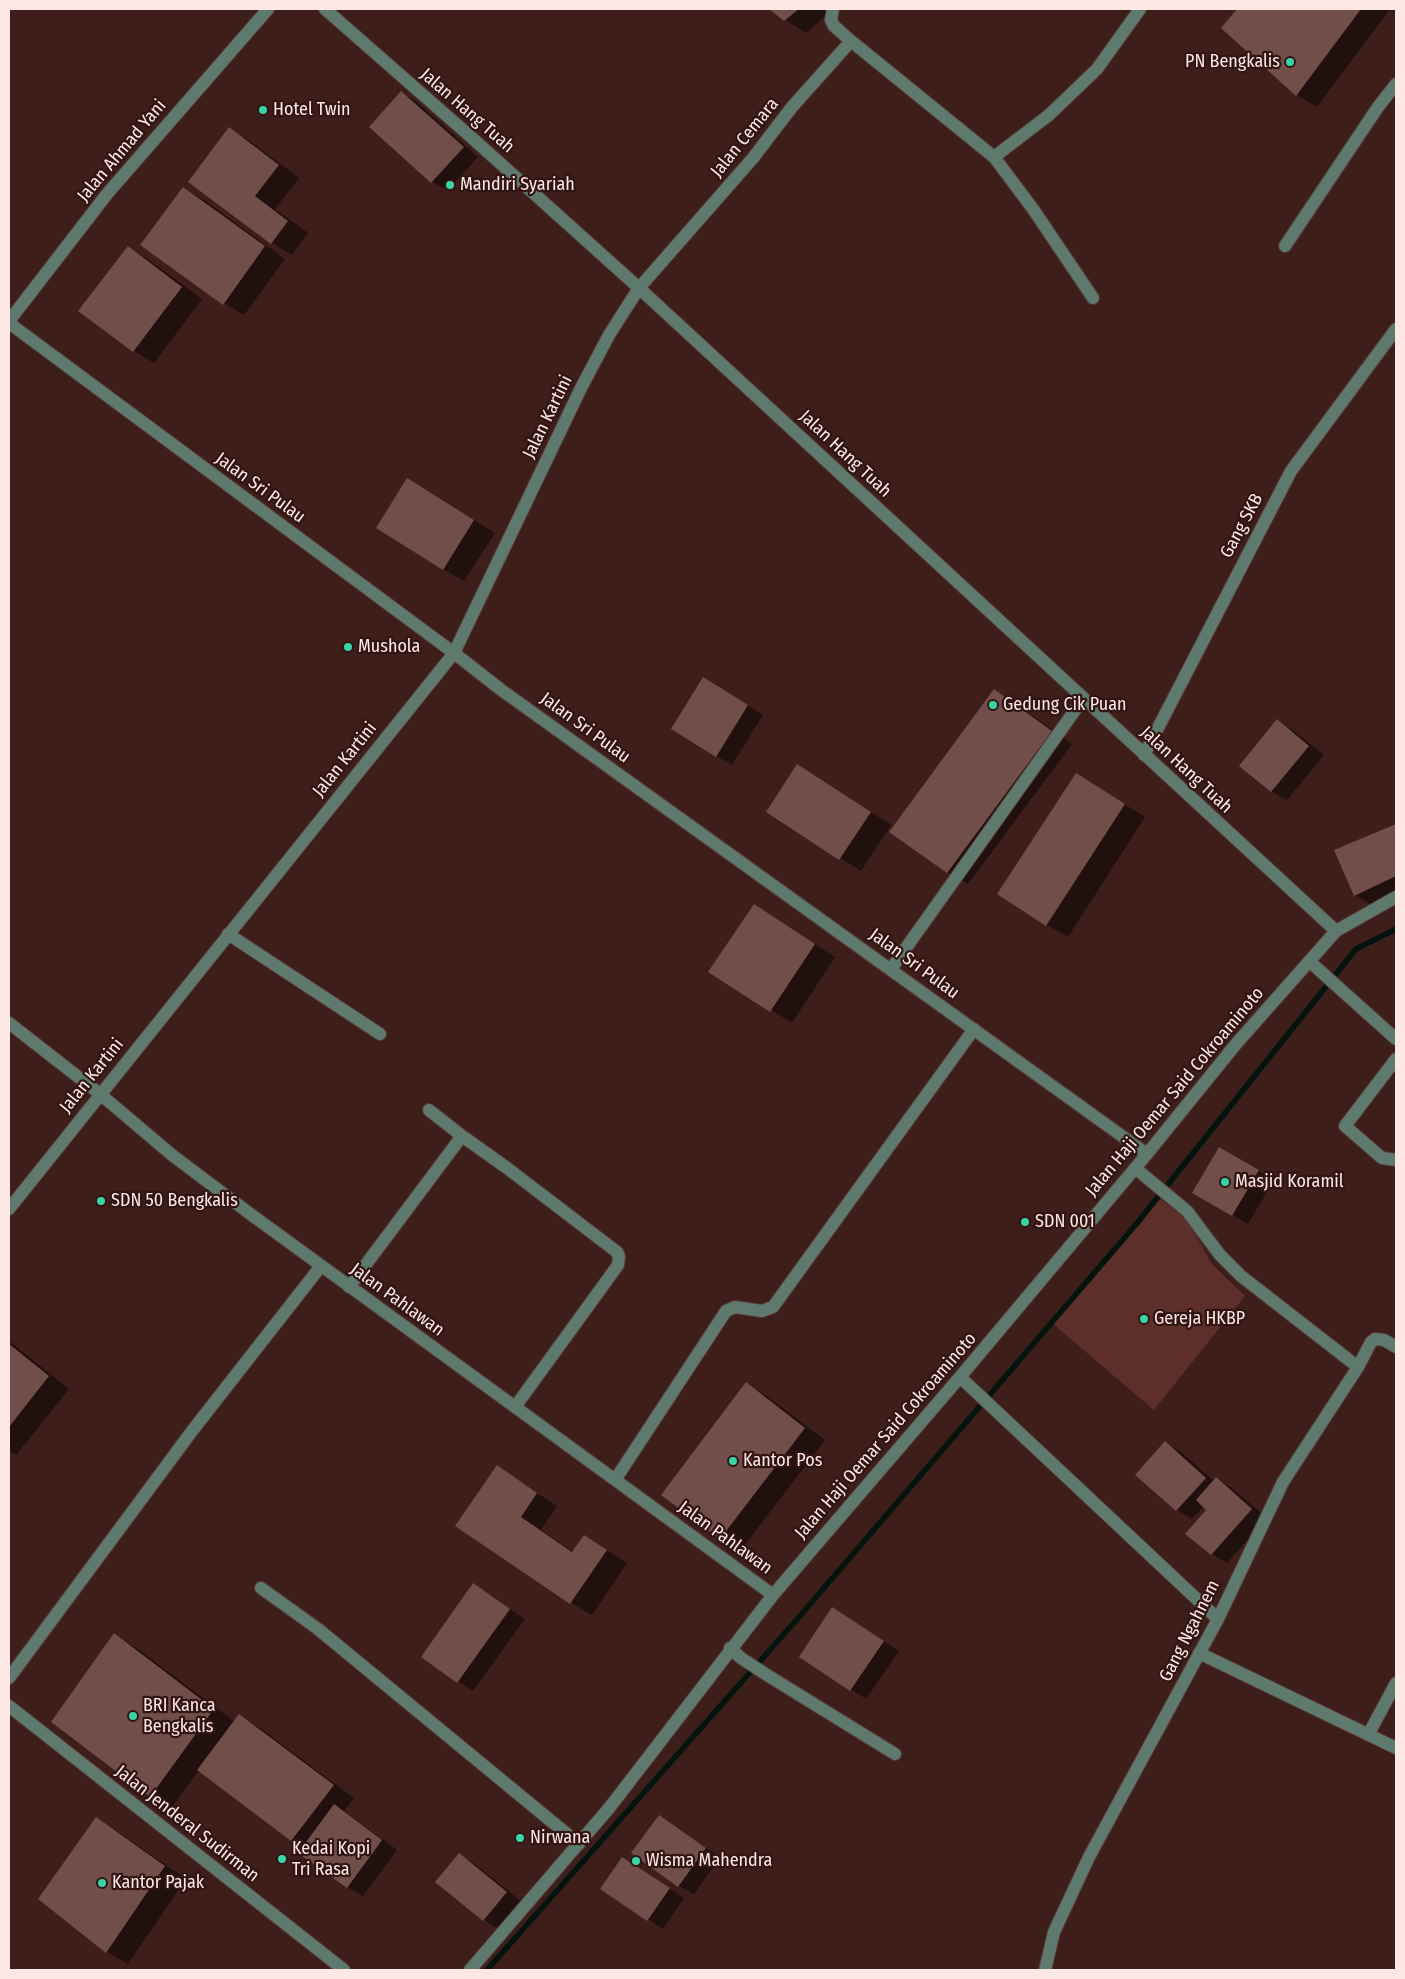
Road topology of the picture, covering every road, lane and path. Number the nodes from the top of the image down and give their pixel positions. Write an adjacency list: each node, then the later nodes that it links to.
1 (268, 9): 11 (street, Jalan Ahmad Yani)
2 (325, 9): 9 (street, Jalan Hang Tuah)
3 (833, 9): 5 (street)
4 (1140, 9): 7 (street)
5 (852, 41): 7 (street); 9 (street, Jalan Cemara)
6 (1396, 84): 8 (street)
7 (994, 157): 10 (street)
8 (1285, 246)
9 (639, 288): 13 (street, Jalan Kartini); 14 (street, Jalan Hang Tuah)
10 (1093, 298)
11 (9, 322): 13 (street, Jalan Sri Pulau)
12 (1396, 329): 15 (street, Gang SKB)
13 (454, 653): 18 (street, Jalan Kartini); 20 (street, Jalan Sri Pulau)
14 (1083, 699): 15 (street, Jalan Hang Tuah); 20 (street)
15 (1144, 755): 17 (street, Jalan Hang Tuah)
16 (1396, 897): 17 (street, Jalan Haji Oemar Said Cokroaminoto)
17 (1336, 932): 19 (street, Jalan Haji Oemar Said Cokroaminoto)
18 (228, 934): 23 (street); 26 (street, Jalan Kartini)
19 (1309, 961): 24 (street); 29 (street, Jalan Haji Oemar Said Cokroaminoto)
20 (891, 969): 22 (street, Jalan Sri Pulau)
21 (9, 1024): 26 (street, Jalan Pahlawan)
22 (974, 1029): 29 (street, Jalan Sri Pulau); 39 (street)
23 (380, 1034)
24 (1396, 1039)
25 (1396, 1059): 30 (street)
26 (100, 1094): 32 (street, Jalan Kartini); 33 (street, Jalan Pahlawan)
27 (429, 1110): 28 (street)
28 (462, 1136): 34 (street); 38 (street)
29 (1147, 1154): 31 (street, Jalan Haji Oemar Said Cokroaminoto)
30 (1396, 1160)
31 (1135, 1168): 36 (street); 37 (street, Jalan Haji Oemar Said Cokroaminoto)
32 (9, 1209)
33 (321, 1266): 34 (street, Jalan Pahlawan); 45 (street)
34 (349, 1287): 38 (street, Jalan Pahlawan)
35 (1396, 1347): 36 (street, Gang Ngahnem)
36 (1358, 1367): 42 (street, Gang Ngahnem)
37 (960, 1377): 41 (street, Jalan Haji Oemar Said Cokroaminoto); 42 (street)
38 (515, 1407): 39 (street, Jalan Pahlawan)
39 (615, 1480): 41 (street, Jalan Pahlawan)
40 (261, 1588): 51 (street)
41 (773, 1595): 43 (street, Jalan Haji Oemar Said Cokroaminoto)
42 (1218, 1619): 44 (street, Gang Ngahnem)
43 (730, 1648): 50 (street); 51 (street, Jalan Haji Oemar Said Cokroaminoto)
44 (1199, 1653): 48 (street); 54 (street, Gang Ngahnem)
45 (9, 1678)
46 (1396, 1683): 48 (street)
47 (9, 1706): 52 (street, Jalan Jenderal Sudirman)
48 (1368, 1735): 49 (street)
49 (1396, 1748)
50 (895, 1754)
51 (579, 1844): 53 (street, Jalan Haji Oemar Said Cokroaminoto)
52 (344, 1970)
53 (470, 1970)
54 (1045, 1970)

